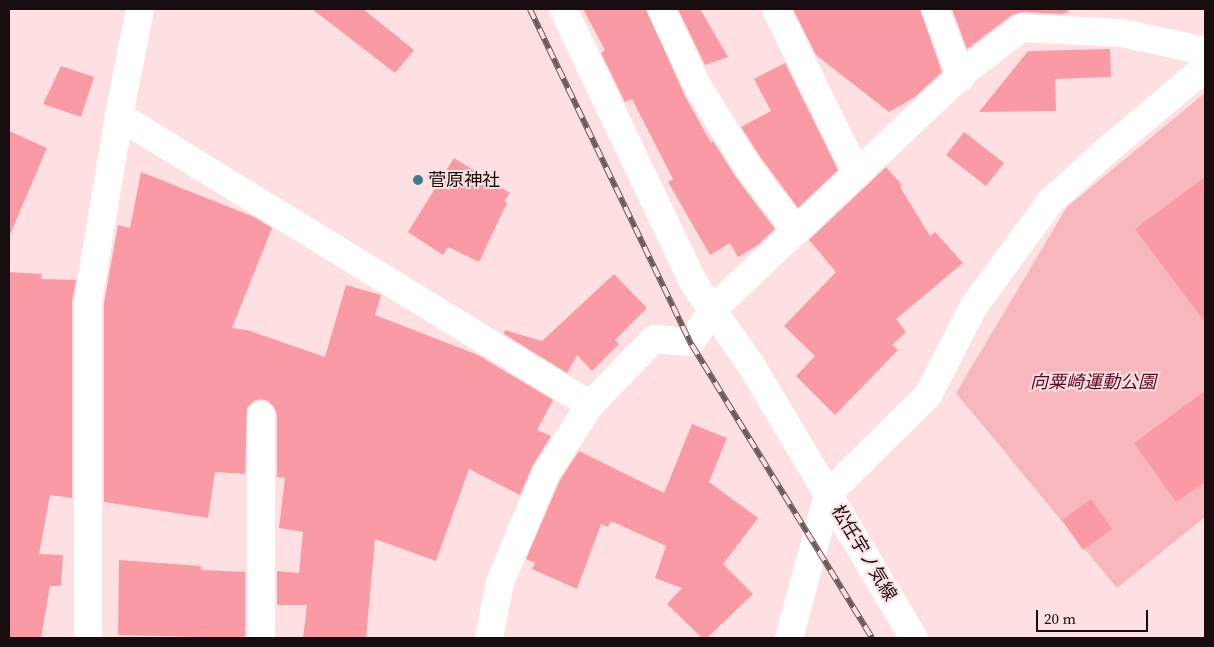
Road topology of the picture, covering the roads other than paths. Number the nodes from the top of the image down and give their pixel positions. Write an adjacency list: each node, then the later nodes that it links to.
1 (140, 9): 9 (street)
2 (563, 9): 12 (street)
3 (661, 9): 11 (street)
4 (776, 9): 10 (street)
5 (935, 9): 8 (street)
6 (1205, 52): 8 (street)
7 (1205, 68): 15 (street)
8 (961, 77): 10 (street)
9 (119, 116): 13 (street); 16 (street)
10 (857, 174): 11 (street)
11 (796, 231): 12 (street)
12 (713, 309): 13 (street); 15 (street)
13 (590, 405): 18 (street)
14 (261, 415): 17 (street)
15 (828, 494): 19 (street, 松任宇ノ気線); 20 (street, 松任宇ノ気線)
16 (88, 638)
17 (261, 638)
18 (489, 638)
19 (789, 638)
20 (914, 638)

